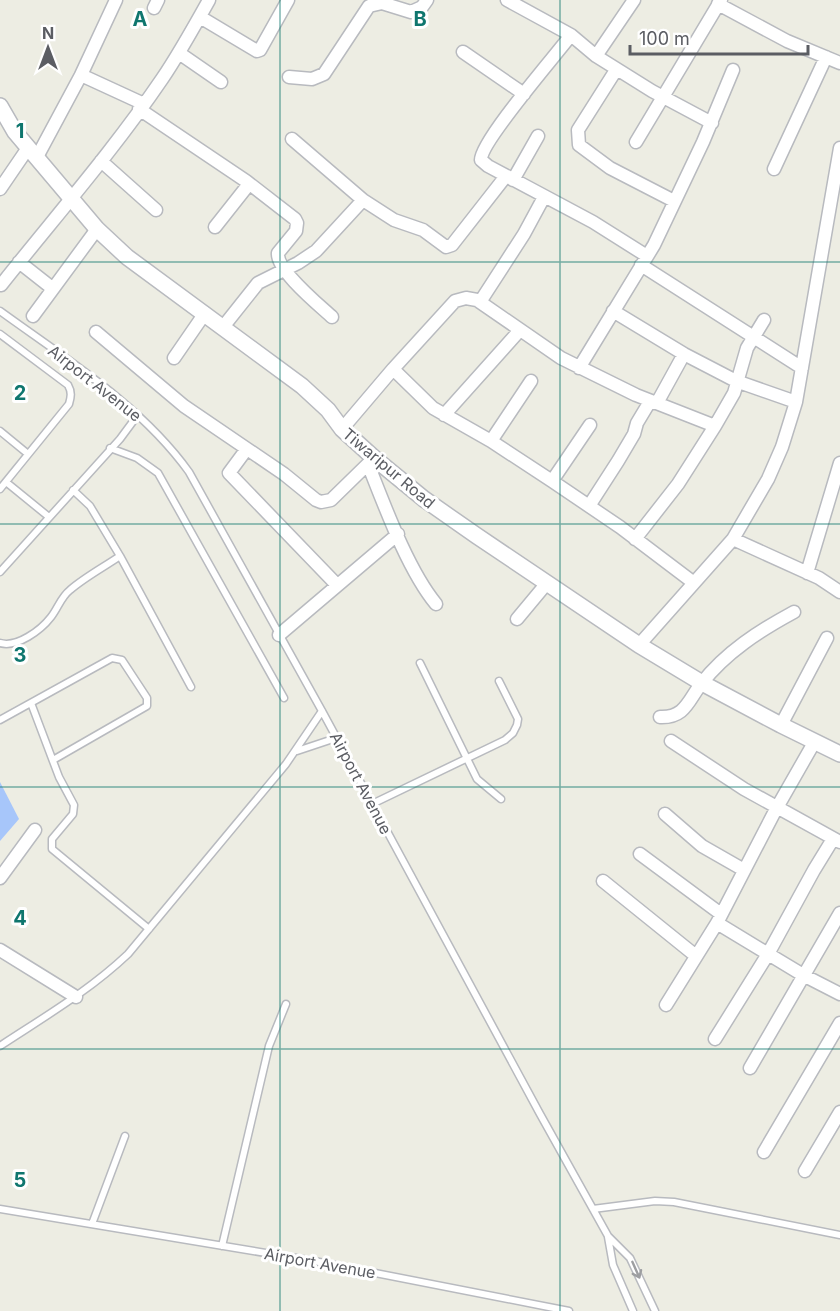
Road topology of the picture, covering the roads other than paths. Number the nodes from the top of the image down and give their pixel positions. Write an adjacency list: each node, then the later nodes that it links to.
1 (116, 0): 17 (street)
2 (209, 0): 8 (street)
3 (288, 0): 8 (street)
4 (427, 0): 18 (street)
5 (507, 0): 9 (street)
6 (634, 0): 12 (street)
7 (719, 2): 13 (street); 21 (street)
8 (200, 17): 11 (street)
9 (571, 35): 12 (street); 20 (street)
10 (463, 52): 20 (street)
11 (179, 53): 19 (street); 23 (street)
12 (596, 56): 15 (street)
13 (826, 57): 14 (street); 31 (street)
14 (840, 63)
15 (616, 70): 21 (street); 39 (street)
16 (734, 70): 24 (street)
17 (81, 75): 23 (street); 29 (street)
18 (289, 77)
19 (221, 82)
20 (524, 94): 32 (street)
21 (664, 98): 24 (street); 27 (street)
22 (0, 106): 29 (street, Tiwaripur Road)
23 (142, 106): 30 (street); 33 (street)
24 (712, 123): 39 (street)
25 (538, 136): 32 (street)
26 (292, 139): 38 (street)
27 (636, 142)
28 (840, 148): 35 (street)
29 (33, 153): 34 (street); 37 (street, Tiwaripur Road)
30 (101, 161): 37 (street); 40 (street)
31 (774, 169)
32 (510, 178): 36 (street); 38 (street)
33 (249, 184): 41 (street); 45 (street)
34 (0, 189)
35 (836, 194): 64 (street)
36 (544, 197): 43 (street); 48 (street)
37 (70, 200): 42 (street, Tiwaripur Road); 44 (street)
38 (363, 200): 45 (street)
39 (674, 201): 43 (street)
40 (156, 210)
41 (214, 227)
42 (97, 230): 47 (street); 51 (street, Tiwaripur Road)
43 (644, 260): 50 (street); 59 (street)
44 (19, 262): 46 (street); 47 (street)
45 (284, 270): 53 (street); 55 (street)
46 (1, 285)
47 (52, 288): 52 (street)
48 (480, 302): 56 (street); 63 (street)
49 (0, 311): 70 (lane, Airport Avenue)
50 (613, 311): 60 (street); 62 (street)
51 (205, 314): 55 (street, Tiwaripur Road); 61 (street)
52 (33, 316)
53 (332, 317)
54 (764, 320): 59 (street)
55 (223, 327): 73 (street, Tiwaripur Road)
56 (520, 330): 62 (street); 69 (street)
57 (96, 332): 77 (street)
58 (0, 334): 78 (lane)
59 (754, 336): 64 (street); 66 (street)
60 (684, 354): 66 (street); 68 (street)
61 (174, 358)
62 (579, 368): 68 (street)
63 (393, 369): 69 (street); 73 (street)
64 (802, 369): 67 (street)
65 (531, 381): 75 (street)
66 (736, 381): 67 (street); 72 (street)
67 (796, 402): 90 (street)
68 (657, 403): 72 (street); 86 (street)
69 (444, 415): 75 (street)
70 (137, 416): 76 (lane); 101 (lane, Airport Avenue)
71 (590, 425): 81 (street)
72 (715, 426): 89 (street)
73 (342, 429): 79 (street, Tiwaripur Road)
74 (0, 431): 78 (lane)
75 (491, 441): 81 (street)
76 (111, 448): 84 (lane); 109 (lane)
77 (246, 450): 79 (street); 96 (street)
78 (28, 454): 82 (lane)
79 (371, 461): 88 (street); 94 (street, Tiwaripur Road)
80 (840, 463): 85 (street)
81 (552, 481): 86 (street)
82 (6, 482): 83 (lane); 87 (lane)
83 (0, 489)
84 (73, 490): 87 (lane); 91 (lane)
85 (835, 497): 93 (street)
86 (589, 507): 89 (street)
87 (49, 517): 92 (lane)
88 (398, 534): 96 (street); 98 (street)
89 (635, 539): 95 (street)
90 (733, 539): 93 (street); 95 (street)
91 (120, 556): 103 (lane); 108 (lane)
92 (0, 572)
93 (807, 573): 97 (street)
94 (547, 583): 100 (street); 104 (street, Tiwaripur Road)
95 (694, 583): 104 (street)
96 (337, 585): 101 (street)
97 (840, 591)
98 (436, 604)
99 (794, 612): 107 (street)
100 (517, 619)
101 (279, 635): 111 (lane, Airport Avenue)
102 (827, 638): 114 (street)
103 (0, 643)
104 (639, 645): 107 (street, Tiwaripur Road)
105 (420, 663): 121 (lane)
106 (499, 681): 121 (lane)
107 (702, 683): 112 (street); 114 (street, Tiwaripur Road)
108 (190, 687)
109 (284, 698)
110 (32, 704): 113 (lane); 120 (lane); 120 (lane)
111 (322, 711): 115 (lane, Airport Avenue); 118 (lane)
112 (660, 717)
113 (0, 720)
114 (781, 725): 117 (street, Tiwaripur Road)
115 (336, 738): 118 (lane); 123 (lane, Airport Avenue)
116 (671, 741): 124 (street)
117 (814, 741): 119 (street, Tiwaripur Road); 124 (street)
118 (296, 751): 134 (lane)
119 (840, 754)
120 (53, 760): 134 (lane)
121 (467, 760): 122 (lane); 123 (lane)
122 (501, 800)
123 (372, 804): 152 (lane, Airport Avenue)
124 (777, 807): 127 (street); 129 (street)
125 (664, 814): 129 (street)
126 (35, 830): 130 (street)
127 (837, 840): 136 (street)
128 (639, 855): 133 (street)
129 (744, 870): 133 (street)
130 (0, 878)
131 (603, 882): 137 (street)
132 (840, 913): 138 (street)
133 (719, 918): 136 (street); 137 (street)
134 (149, 929): 140 (lane)
135 (0, 950): 140 (street)
136 (768, 954): 138 (street); 144 (street)
137 (696, 956): 142 (street)
138 (803, 975): 139 (street); 146 (street)
139 (840, 994)
140 (76, 997): 145 (lane)
141 (285, 1004): 156 (lane)
142 (666, 1005)
143 (840, 1023): 149 (street)
144 (715, 1039)
145 (0, 1046)
146 (750, 1068)
147 (840, 1112): 150 (street)
148 (124, 1136): 153 (lane)
149 (764, 1152)
150 (805, 1171)
151 (0, 1209): 153 (lane, Airport Avenue)
152 (593, 1209): 154 (lane); 155 (lane, Airport Avenue)
153 (92, 1224): 156 (lane, Airport Avenue)
154 (840, 1235)
155 (608, 1236): 158 (lane); 159 (lane, Airport Avenue, one-way to 159)
156 (222, 1246): 157 (lane, Airport Avenue)
157 (568, 1311)
158 (633, 1311)
159 (655, 1311)

